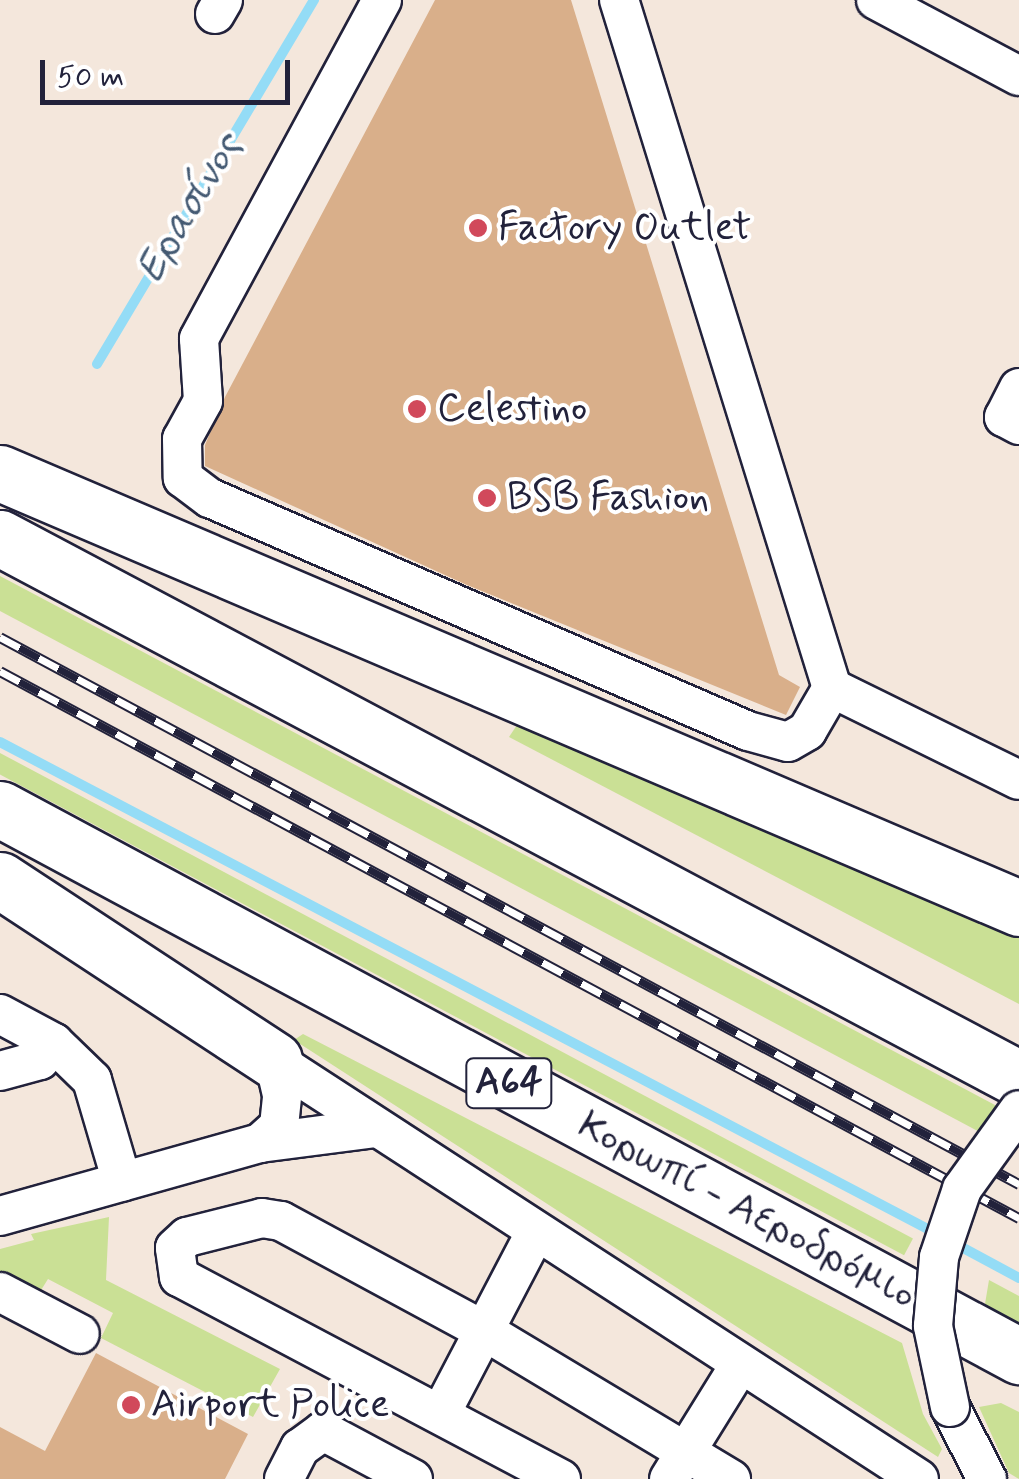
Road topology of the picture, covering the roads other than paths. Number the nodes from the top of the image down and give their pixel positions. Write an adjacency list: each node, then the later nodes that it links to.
1 (382, 0): 9 (street)
2 (619, 0): 9 (street)
3 (876, 0): 4 (street)
4 (1019, 76)
5 (1019, 388): 6 (street)
6 (1019, 426)
7 (0, 473): 13 (highway)
8 (0, 538): 18 (highway)
9 (832, 688): 10 (street)
10 (1019, 780)
11 (0, 809): 28 (highway, Κορωπί - Αεροδρόμιο / Α64)
12 (0, 880): 16 (highway)
13 (1019, 908)
14 (0, 1014): 15 (street)
15 (54, 1044): 17 (street); 22 (street)
16 (274, 1060): 20 (street); 21 (street)
17 (0, 1072)
18 (1019, 1080)
19 (1019, 1110): 37 (street, bridge)
20 (376, 1128): 21 (street); 24 (street)
21 (260, 1143): 22 (street)
22 (122, 1182): 23 (street)
23 (0, 1216)
24 (535, 1233): 26 (street); 29 (street)
25 (0, 1292): 27 (street)
26 (486, 1332): 30 (street); 30 (street); 31 (street)
27 (80, 1334)
28 (1019, 1356)
29 (739, 1366): 31 (street); 36 (street)
30 (442, 1413): 34 (street)
31 (677, 1466): 35 (street)
32 (284, 1479): 33 (street)
33 (413, 1479)
34 (561, 1479)
35 (731, 1479)
36 (919, 1479)
37 (987, 1479)

